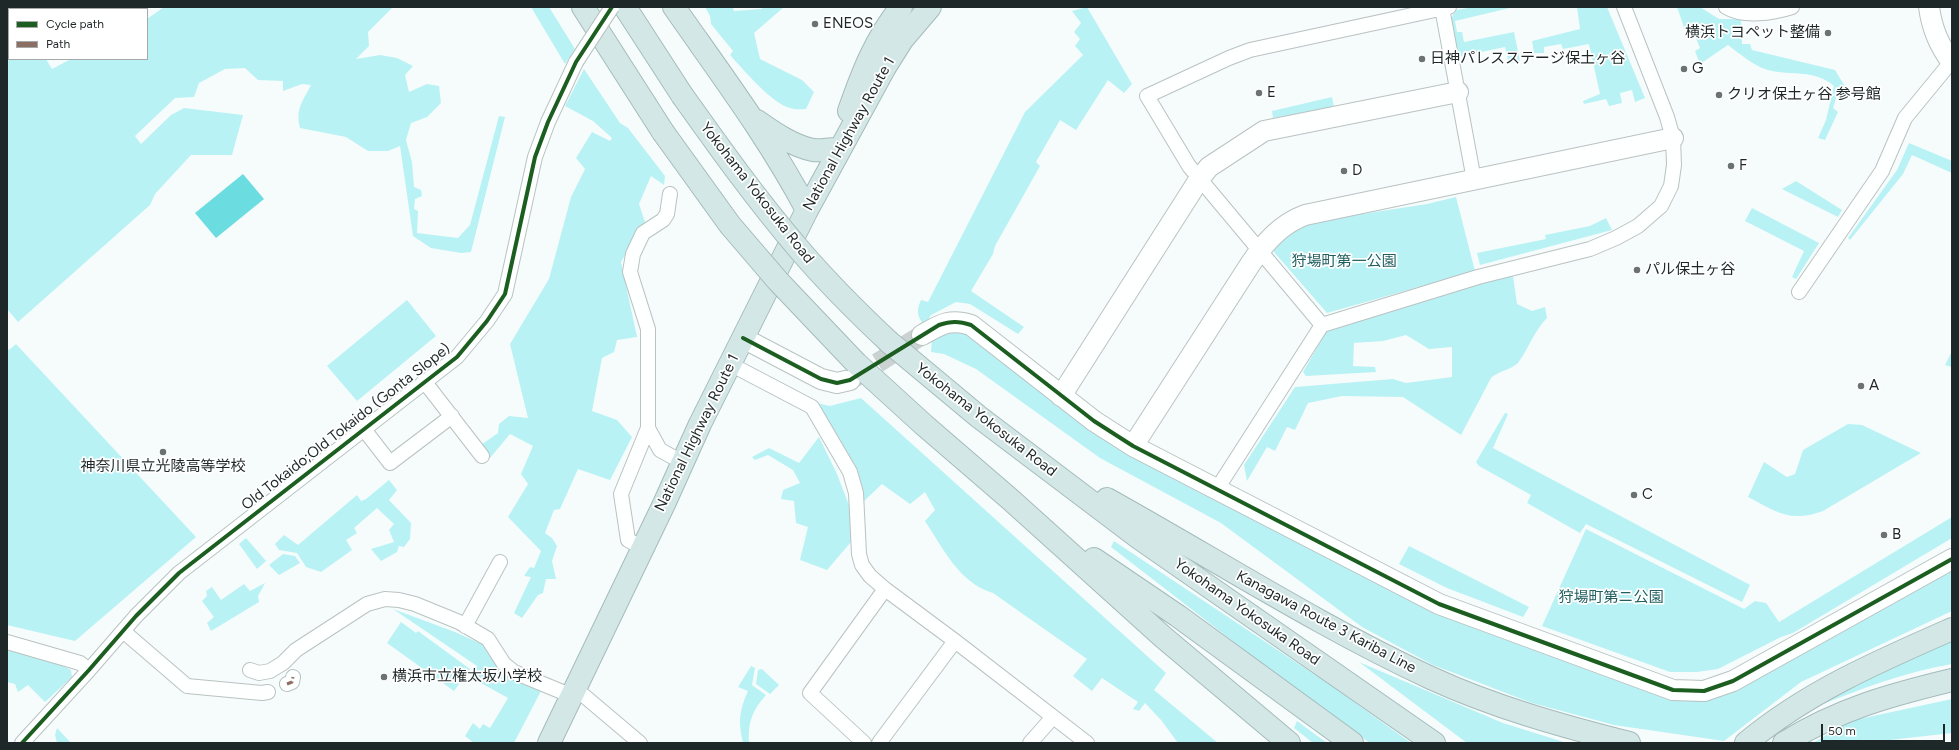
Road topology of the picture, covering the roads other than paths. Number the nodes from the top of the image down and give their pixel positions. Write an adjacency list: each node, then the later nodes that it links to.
1 (583, 7): 27 (highway, bridge)
2 (612, 7): 28 (street, Old Tokaido;Old Tokaido (Gonta Slope), bridge)
3 (625, 7): 36 (highway, Yokohama Yokosuka Road, bridge)
4 (674, 7): 14 (highway)
5 (901, 7): 16 (highway, National Highway Route 1)
6 (930, 7): 16 (highway, National Highway Route 1)
7 (1624, 7): 15 (street)
8 (1726, 7): 9 (street)
9 (1792, 7)
10 (1930, 7): 12 (street)
11 (1445, 8): 13 (street); 17 (street)
12 (1952, 63): 22 (street)
13 (1458, 92): 17 (street); 18 (street)
14 (753, 118): 16 (highway); 20 (highway)
15 (1673, 138): 18 (street); 23 (street)
16 (832, 159): 20 (highway, National Highway Route 1)
17 (1200, 178): 21 (street); 29 (street)
18 (1474, 180): 21 (street)
19 (670, 194): 32 (street)
20 (807, 210): 25 (highway, National Highway Route 1)
21 (1261, 249): 23 (street); 33 (street)
22 (1799, 292)
23 (1322, 325): 37 (street)
24 (922, 335): 29 (street)
25 (743, 338): 26 (highway, National Highway Route 1); 27 (street)
26 (740, 369): 35 (highway, National Highway Route 1); 42 (street)
27 (853, 372): 38 (highway)
28 (424, 381): 30 (street); 31 (street, Old Tokaido;Old Tokaido (Gonta Slope))
29 (1061, 396): 33 (street)
30 (452, 416): 31 (street); 34 (street)
31 (363, 428): 45 (street, Old Tokaido;Old Tokaido (Gonta Slope))
32 (648, 428): 35 (street); 39 (street)
33 (1133, 446): 37 (street)
34 (482, 456)
35 (682, 462): 39 (highway, National Highway Route 1)
36 (1040, 462): 63 (highway, Yokohama Yokosuka Road); 64 (highway, Kanagawa Route 3 Kariba Line)
37 (1217, 490): 40 (street)
38 (1011, 500): 61 (highway); 62 (highway)
39 (643, 548): 52 (highway, National Highway Route 1)
40 (1952, 559)
41 (500, 562): 43 (street)
42 (884, 589): 46 (street); 57 (street)
43 (465, 626): 49 (street); 52 (street)
44 (1952, 629): 65 (highway)
45 (123, 631): 48 (street, Old Tokaido;Old Tokaido (Gonta Slope)); 51 (street)
46 (955, 641): 53 (street); 58 (street)
47 (7, 642): 48 (street)
48 (89, 670): 54 (street, Old Tokaido;Old Tokaido (Gonta Slope))
49 (250, 670)
50 (1952, 680): 66 (highway)
51 (268, 692)
52 (574, 693): 55 (highway, National Highway Route 1); 56 (street)
53 (1053, 717): 59 (street); 60 (street)
54 (22, 743)
55 (549, 743)
56 (640, 743)
57 (864, 743)
58 (878, 743)
59 (1030, 743)
60 (1087, 743)
61 (1289, 743)
62 (1352, 743)
63 (1434, 743)
64 (1629, 743)
65 (1746, 743)
66 (1784, 743)

